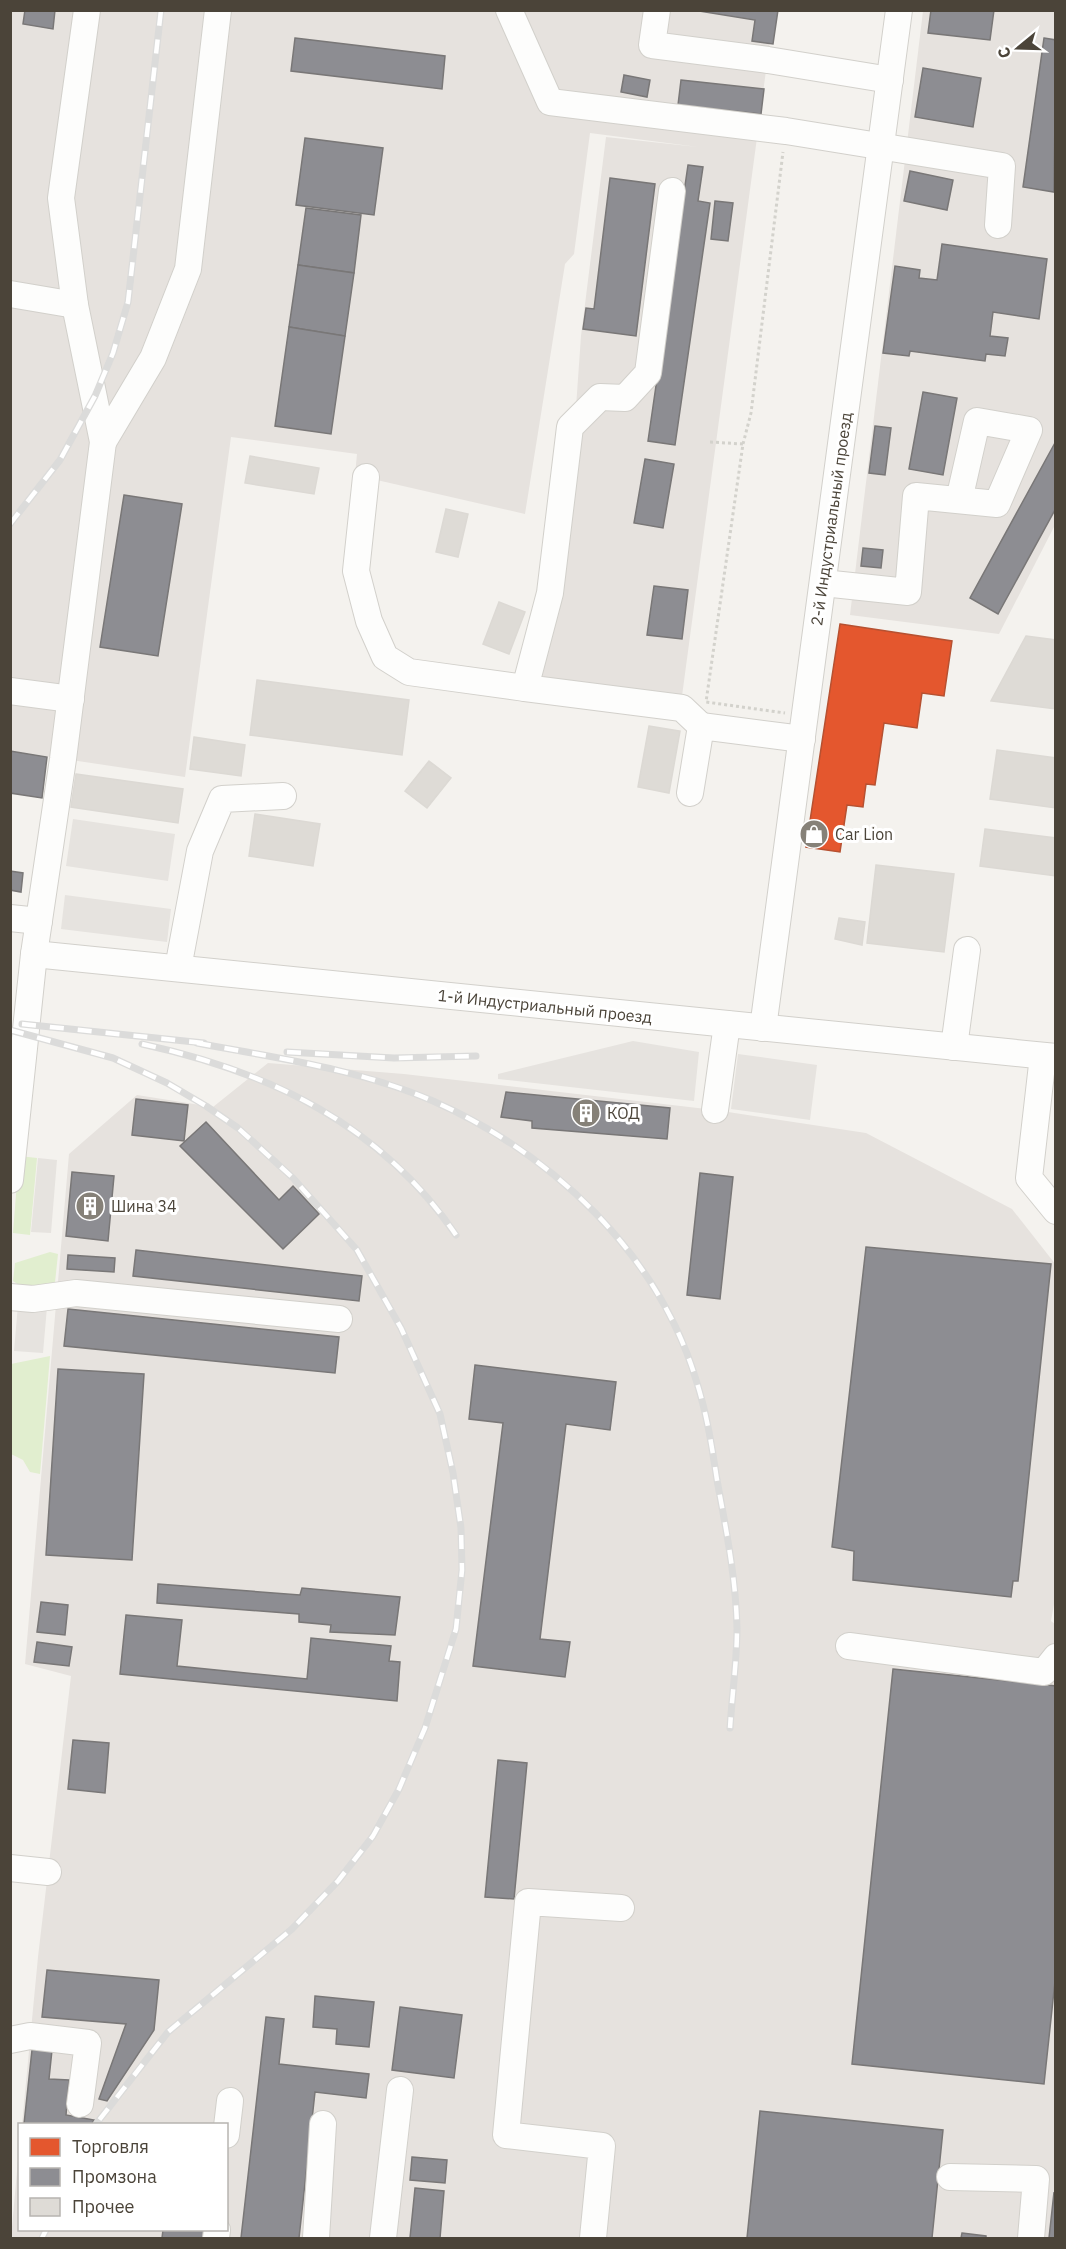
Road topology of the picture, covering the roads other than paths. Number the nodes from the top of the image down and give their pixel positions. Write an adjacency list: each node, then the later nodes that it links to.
1 (87, 10): 11 (street)
2 (218, 10): 12 (street)
3 (509, 10): 7 (street)
4 (657, 10): 6 (street)
5 (899, 10): 6 (street, 2-й Индустриальный проезд)
6 (890, 80): 7 (street, 2-й Индустриальный проезд)
7 (881, 148): 9 (street); 15 (street, 2-й Индустриальный проезд)
8 (672, 191): 16 (street)
9 (998, 225)
10 (10, 294): 11 (street)
11 (75, 305): 12 (street)
12 (103, 442): 18 (street)
13 (366, 477): 16 (street)
14 (959, 500): 15 (street)
15 (823, 583): 20 (street, 2-й Индустриальный проезд)
16 (525, 688): 19 (street)
17 (10, 691): 18 (street)
18 (71, 699): 24 (street)
19 (701, 726): 20 (street); 21 (street)
20 (803, 727): 29 (street, 2-й Индустриальный проезд)
21 (690, 793)
22 (283, 796): 27 (street)
23 (10, 918): 24 (street)
24 (39, 921): 26 (street)
25 (967, 950): 30 (street)
26 (34, 954): 27 (street, 1-й Индустриальный проезд); 33 (street)
27 (178, 968): 28 (street, 1-й Индустриальный проезд)
28 (728, 1024): 29 (street, 1-й Индустриальный проезд); 32 (street)
29 (763, 1028): 30 (street, 1-й Индустриальный проезд)
30 (954, 1047): 31 (street, 1-й Индустриальный проезд)
31 (1049, 1057): 35 (street)
32 (715, 1110)
33 (13, 1139): 34 (street)
34 (10, 1180)
35 (1056, 1211)
36 (10, 1297): 37 (street)
37 (339, 1319)
38 (849, 1646): 39 (street)
39 (1056, 1657)
40 (10, 1868): 41 (street)
41 (48, 1872)
42 (621, 1908): 53 (street)
43 (10, 2040): 46 (street)
44 (400, 2090): 52 (street)
45 (230, 2102): 47 (street)
46 (80, 2104)
47 (227, 2123)
48 (323, 2124): 51 (street)
49 (950, 2177): 50 (street)
50 (1046, 2180): 54 (street)
51 (316, 2238)
52 (383, 2238)
53 (593, 2238)
54 (1031, 2238)

